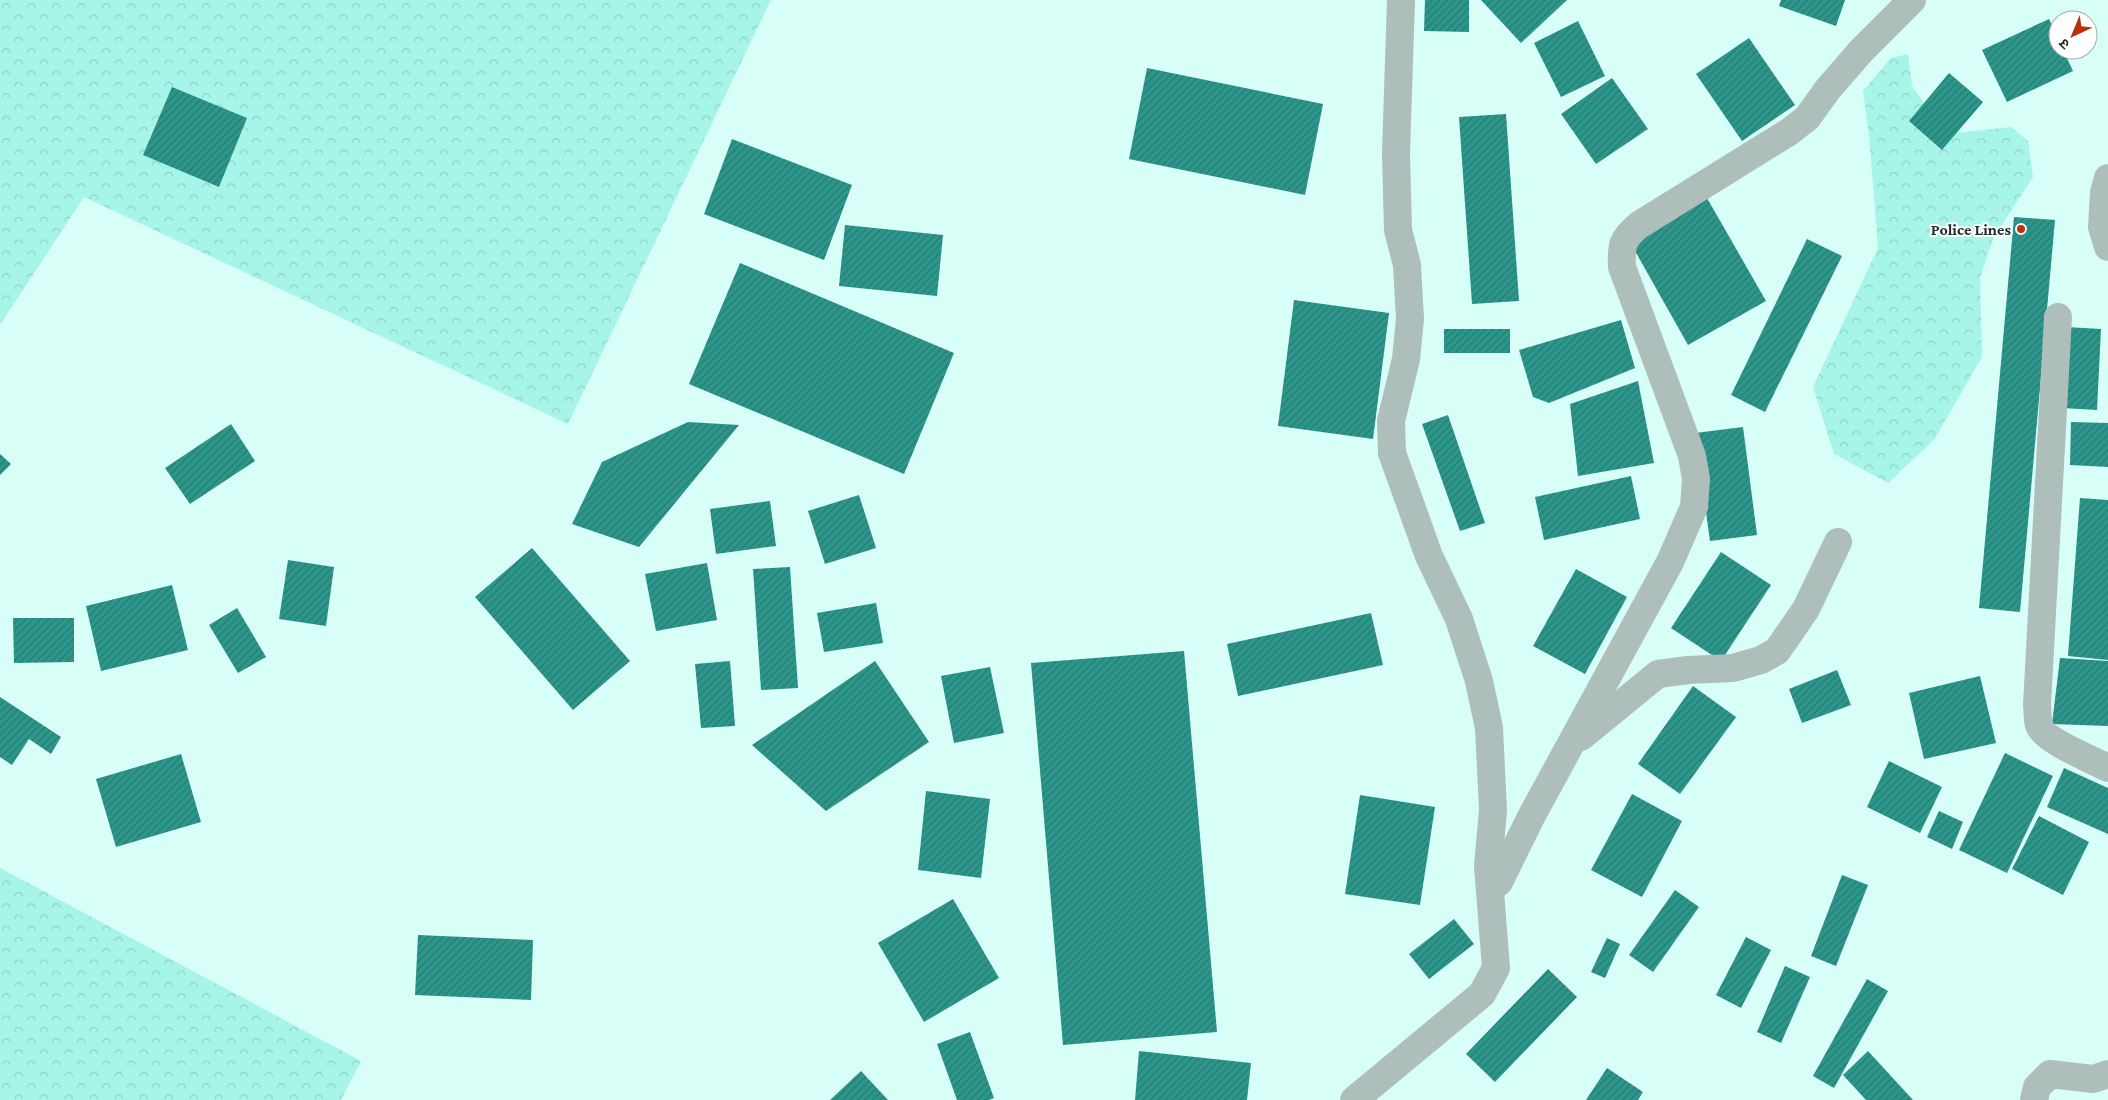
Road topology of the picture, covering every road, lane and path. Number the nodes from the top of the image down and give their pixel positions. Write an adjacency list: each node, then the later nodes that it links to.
1 (1401, 0): 9 (street)
2 (1912, 0): 7 (street)
3 (2108, 178): 4 (street)
4 (2108, 247)
5 (2058, 317): 8 (street)
6 (1838, 542): 7 (street)
7 (1569, 748): 9 (street)
8 (2108, 768)
9 (1491, 888): 11 (street)
10 (2108, 1074): 12 (street)
11 (1354, 1100)
12 (2034, 1100)

